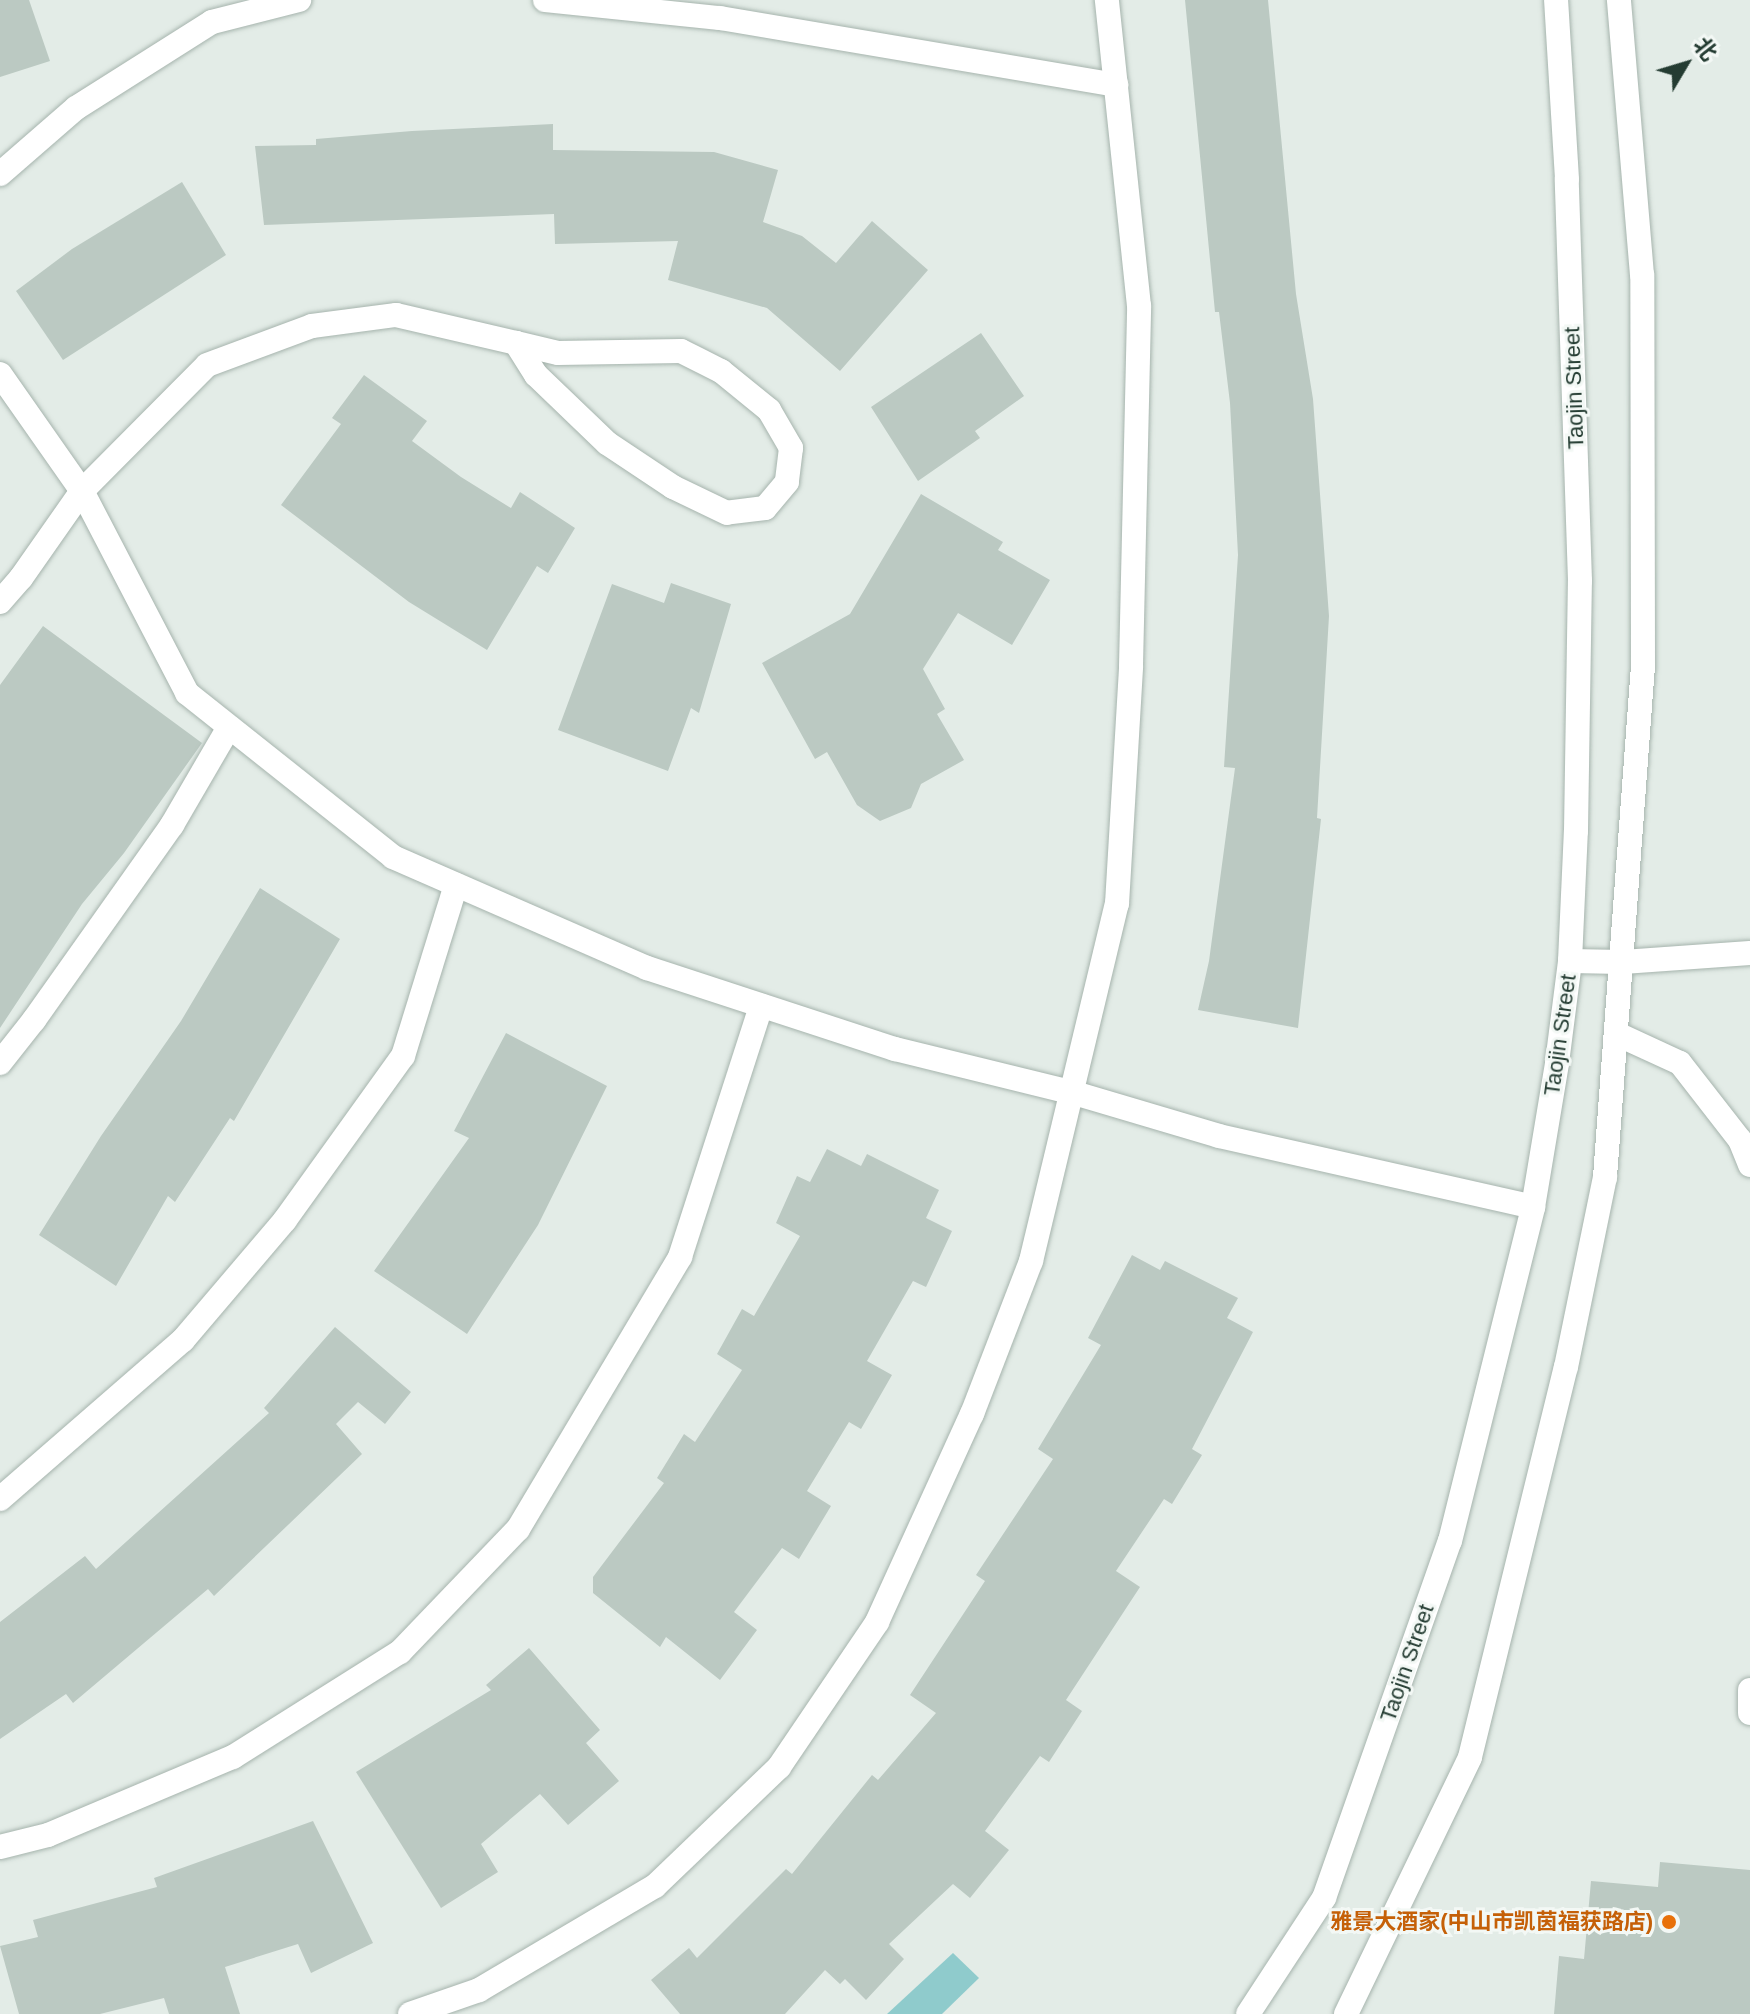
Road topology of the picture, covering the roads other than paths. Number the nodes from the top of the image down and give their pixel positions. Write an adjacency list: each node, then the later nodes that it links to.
1 (299, 0): 7 (street)
2 (545, 0): 6 (street)
3 (1107, 0): 6 (street)
4 (1556, 0): 15 (street, Taojin Street)
5 (1619, 0): 16 (street)
6 (1116, 85): 20 (street)
7 (0, 174)
8 (516, 343): 8 (street); 10 (street)
9 (0, 374): 10 (street)
10 (82, 491): 11 (street); 12 (street)
11 (0, 602)
12 (229, 727): 13 (street); 19 (street)
13 (456, 885): 17 (street); 23 (street)
14 (1750, 953): 16 (street)
15 (1570, 961): 16 (street); 22 (street, Taojin Street)
16 (1623, 962): 18 (street)
17 (761, 1006): 20 (street); 26 (street)
18 (1617, 1034): 21 (street); 29 (street)
19 (0, 1063)
20 (1074, 1093): 22 (street); 27 (street)
21 (1750, 1165)
22 (1533, 1207): 28 (street, Taojin Street)
23 (0, 1499)
24 (1750, 1690): 25 (street)
25 (1750, 1713)
26 (0, 1847)
27 (410, 2014)
28 (1248, 2014)
29 (1346, 2014)

